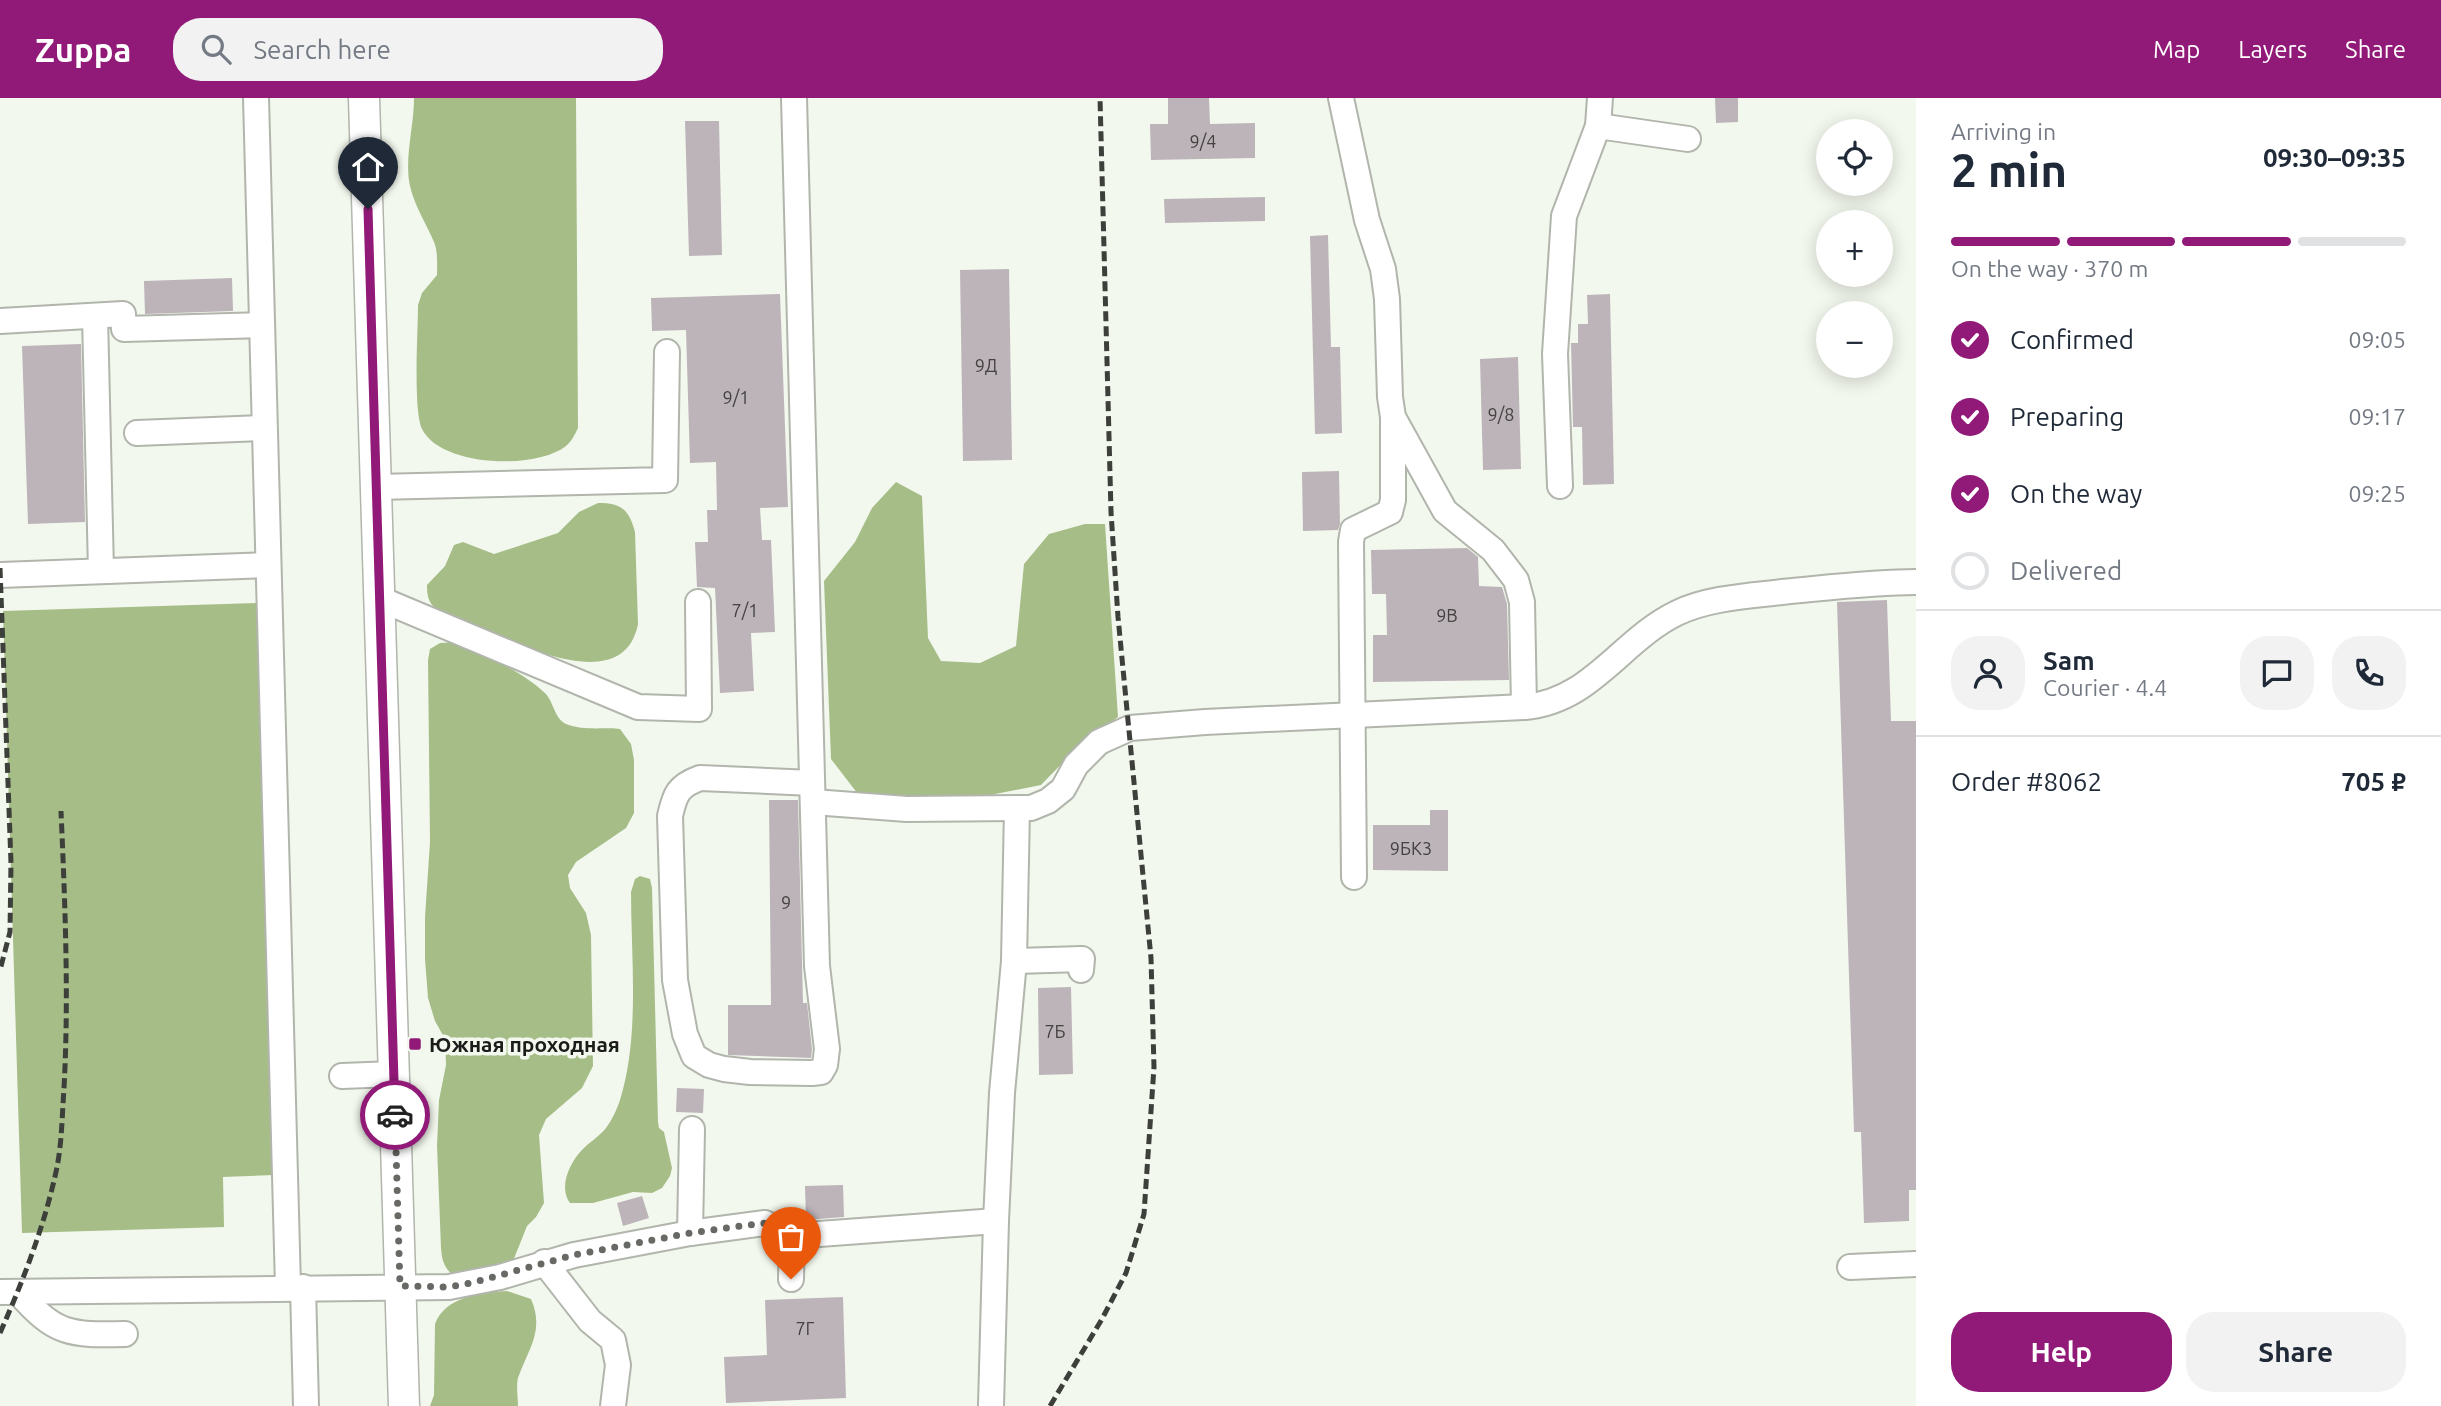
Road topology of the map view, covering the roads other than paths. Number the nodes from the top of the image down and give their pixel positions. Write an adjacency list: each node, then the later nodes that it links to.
1 (256, 98): 10 (street)
2 (364, 98): 16 (main road)
3 (794, 98): 25 (street)
4 (1341, 98): 12 (street)
5 (1600, 98): 6 (street)
6 (1598, 126): 7 (street); 15 (street)
7 (1688, 139)
8 (95, 316): 9 (street); 10 (street); 18 (street)
9 (0, 321)
10 (262, 325): 13 (street)
11 (667, 352): 16 (street)
12 (1393, 417): 23 (street); 24 (street)
13 (264, 428): 14 (street); 17 (street)
14 (137, 433)
15 (1560, 486)
16 (377, 487): 21 (main road)
17 (267, 565): 18 (street); 41 (street)
18 (101, 571): 19 (street)
19 (0, 576)
20 (1916, 582): 23 (street)
21 (380, 599): 22 (street); 30 (main road)
22 (698, 602)
23 (1524, 707): 24 (street)
24 (1351, 717): 26 (street); 27 (street)
25 (813, 793): 25 (street); 26 (street)
26 (1017, 809): 28 (street)
27 (1354, 877)
28 (1014, 961): 29 (street); 33 (street)
29 (1081, 970)
30 (394, 1074): 31 (street); 40 (main road)
31 (342, 1076)
32 (692, 1129): 34 (street)
33 (996, 1222): 35 (street); 47 (street)
34 (690, 1233): 35 (street); 36 (street)
35 (792, 1236): 39 (street)
36 (544, 1262): 40 (street); 46 (street)
37 (1916, 1264): 38 (street)
38 (1850, 1267)
39 (791, 1279)
40 (400, 1286): 41 (street); 45 (main road)
41 (296, 1287): 42 (street); 44 (street)
42 (9, 1292): 43 (street)
43 (125, 1334)
44 (306, 1406)
45 (404, 1406)
46 (613, 1406)
47 (992, 1406)

